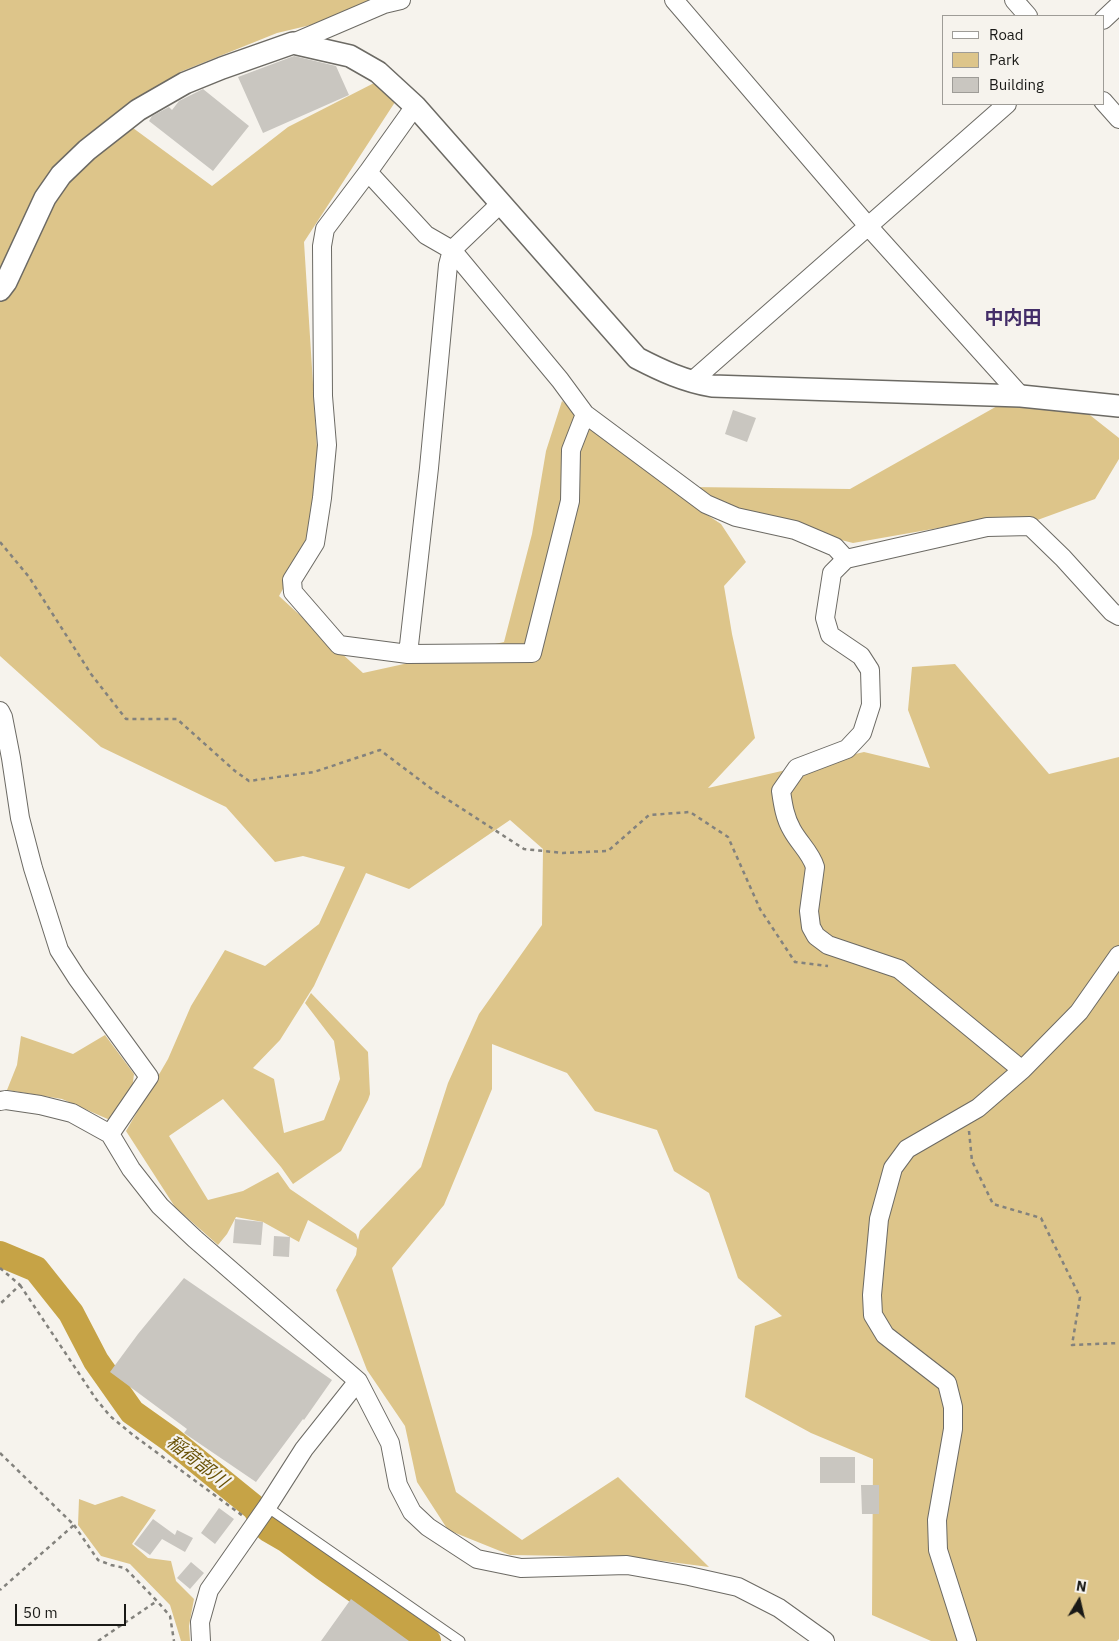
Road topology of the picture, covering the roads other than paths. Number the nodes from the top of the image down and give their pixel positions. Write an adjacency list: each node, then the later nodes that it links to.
1 (401, 0): 7 (street)
2 (674, 0): 14 (street)
3 (1014, 0): 5 (street)
4 (1119, 6): 6 (street)
5 (1027, 15)
6 (1104, 19)
7 (293, 43): 10 (street); 16 (street)
8 (1104, 102): 11 (street)
9 (1006, 105): 14 (street)
10 (415, 106): 12 (street); 13 (street)
11 (1119, 119)
12 (368, 172): 15 (street); 23 (street)
13 (500, 204): 15 (street); 17 (street)
14 (868, 226): 17 (street); 18 (street)
15 (452, 250): 20 (street); 23 (street)
16 (0, 290)
17 (691, 382): 18 (street)
18 (1021, 396): 19 (street)
19 (1119, 406)
20 (584, 414): 21 (street); 23 (street)
21 (846, 559): 22 (street); 27 (street)
22 (1119, 616)
23 (408, 654)
24 (0, 711): 25 (street)
25 (5, 760): 29 (street)
26 (1119, 955): 27 (street)
27 (1022, 1070): 35 (street)
28 (0, 1101): 29 (street)
29 (110, 1134): 30 (street)
30 (358, 1381): 31 (street); 34 (street)
31 (267, 1507): 32 (street); 33 (lane)
32 (201, 1641)
33 (460, 1641)
34 (824, 1641)
35 (967, 1641)

